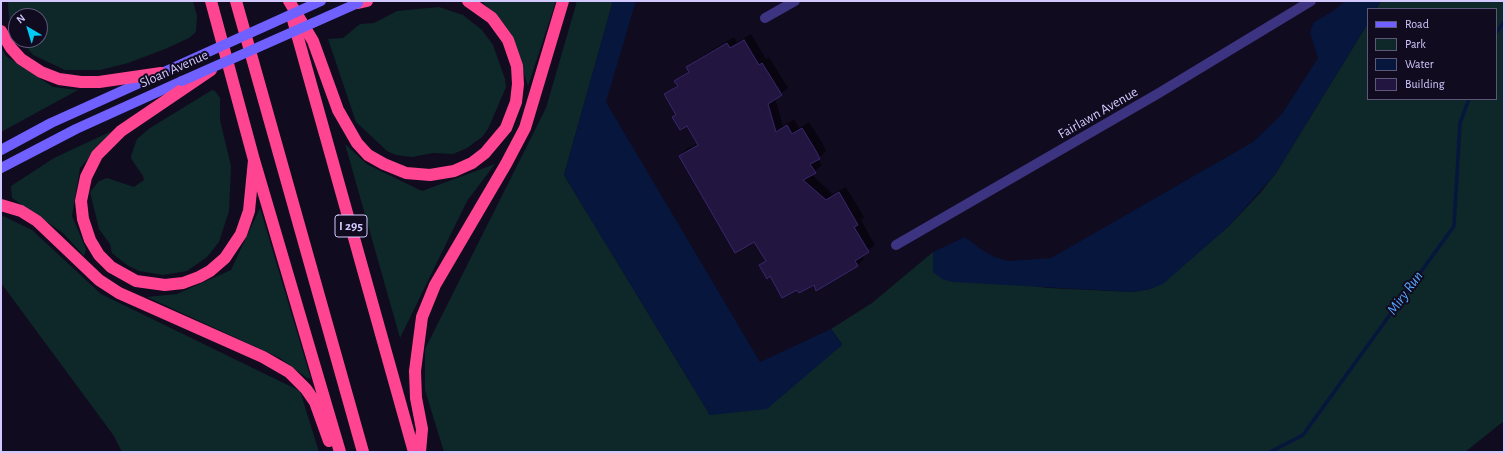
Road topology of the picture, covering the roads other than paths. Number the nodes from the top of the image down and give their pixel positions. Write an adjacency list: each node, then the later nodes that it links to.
1 (211, 1): 16 (highway)
2 (236, 1): 22 (highway)
3 (288, 1): 5 (highway); 23 (highway, I 295)
4 (321, 1): 13 (main road, Sloan Avenue, bridge)
5 (468, 1)
6 (563, 1): 24 (highway)
7 (795, 1): 10 (street)
8 (1311, 1): 19 (street, Fairlawn Avenue)
9 (362, 2): 12 (main road, Sloan Avenue, bridge)
10 (765, 18)
11 (1, 31): 13 (highway)
12 (219, 65): 14 (highway, bridge)
13 (161, 73): 15 (main road, Sloan Avenue)
14 (184, 85): 16 (highway); 17 (main road, Sloan Avenue)
15 (1, 150)
16 (254, 160): 21 (highway)
17 (1, 168)
18 (1, 205): 20 (highway)
19 (896, 245)
20 (333, 452)
21 (340, 452)
22 (363, 452)
23 (414, 452)
24 (420, 452)

